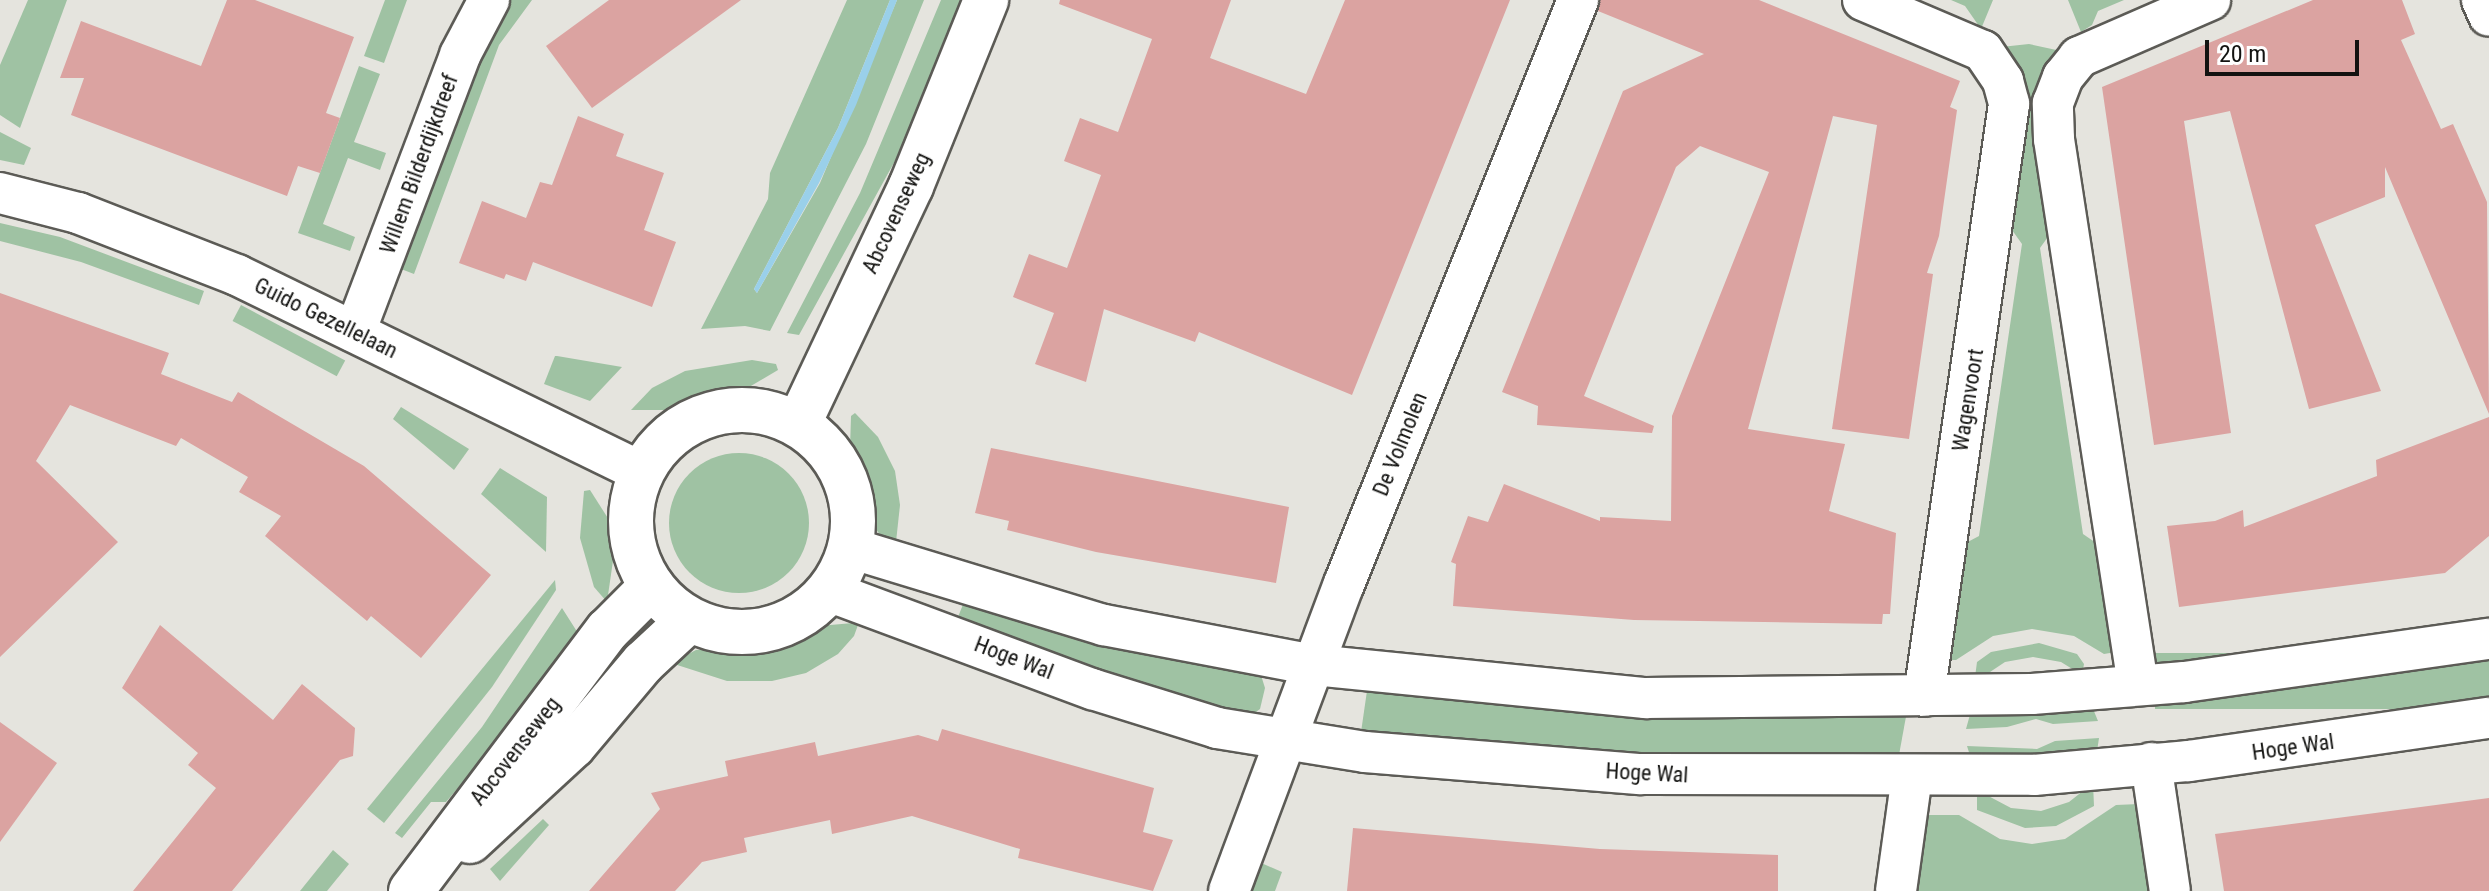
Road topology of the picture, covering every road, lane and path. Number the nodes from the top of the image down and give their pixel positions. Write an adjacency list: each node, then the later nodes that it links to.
1 (489, 0): 9 (street, Willem Bilderdijkdreef)
2 (986, 0): 10 (street, Abcovenseweg)
3 (1578, 0): 17 (street, De Volmolen)
4 (1863, 0): 19 (street, Wagenvoort)
5 (2210, 0): 18 (street)
6 (2482, 0): 7 (street)
7 (2489, 16)
8 (0, 193): 9 (street, Guido Gezellelaan)
9 (355, 332): 11 (street, Guido Gezellelaan)
10 (799, 423): 11 (street); 12 (street)
11 (641, 472): 13 (street)
12 (850, 548): 14 (street); 17 (street)
13 (652, 586): 15 (street); 24 (street, Abcovenseweg)
14 (828, 591): 15 (street); 21 (street, Hoge Wal)
15 (688, 621): 24 (street, Abcovenseweg)
16 (2489, 639): 18 (street)
17 (1314, 665): 19 (street); 21 (street, De Volmolen)
18 (2138, 685): 19 (street)
19 (1924, 696)
20 (2489, 718): 22 (street, Hoge Wal)
21 (1288, 739): 23 (street, Hoge Wal); 25 (street, De Volmolen)
22 (2151, 763): 23 (street, Hoge Wal); 27 (street)
23 (1912, 776): 26 (street)
24 (414, 888)
25 (1229, 891)
26 (1896, 891)
27 (2170, 891)

